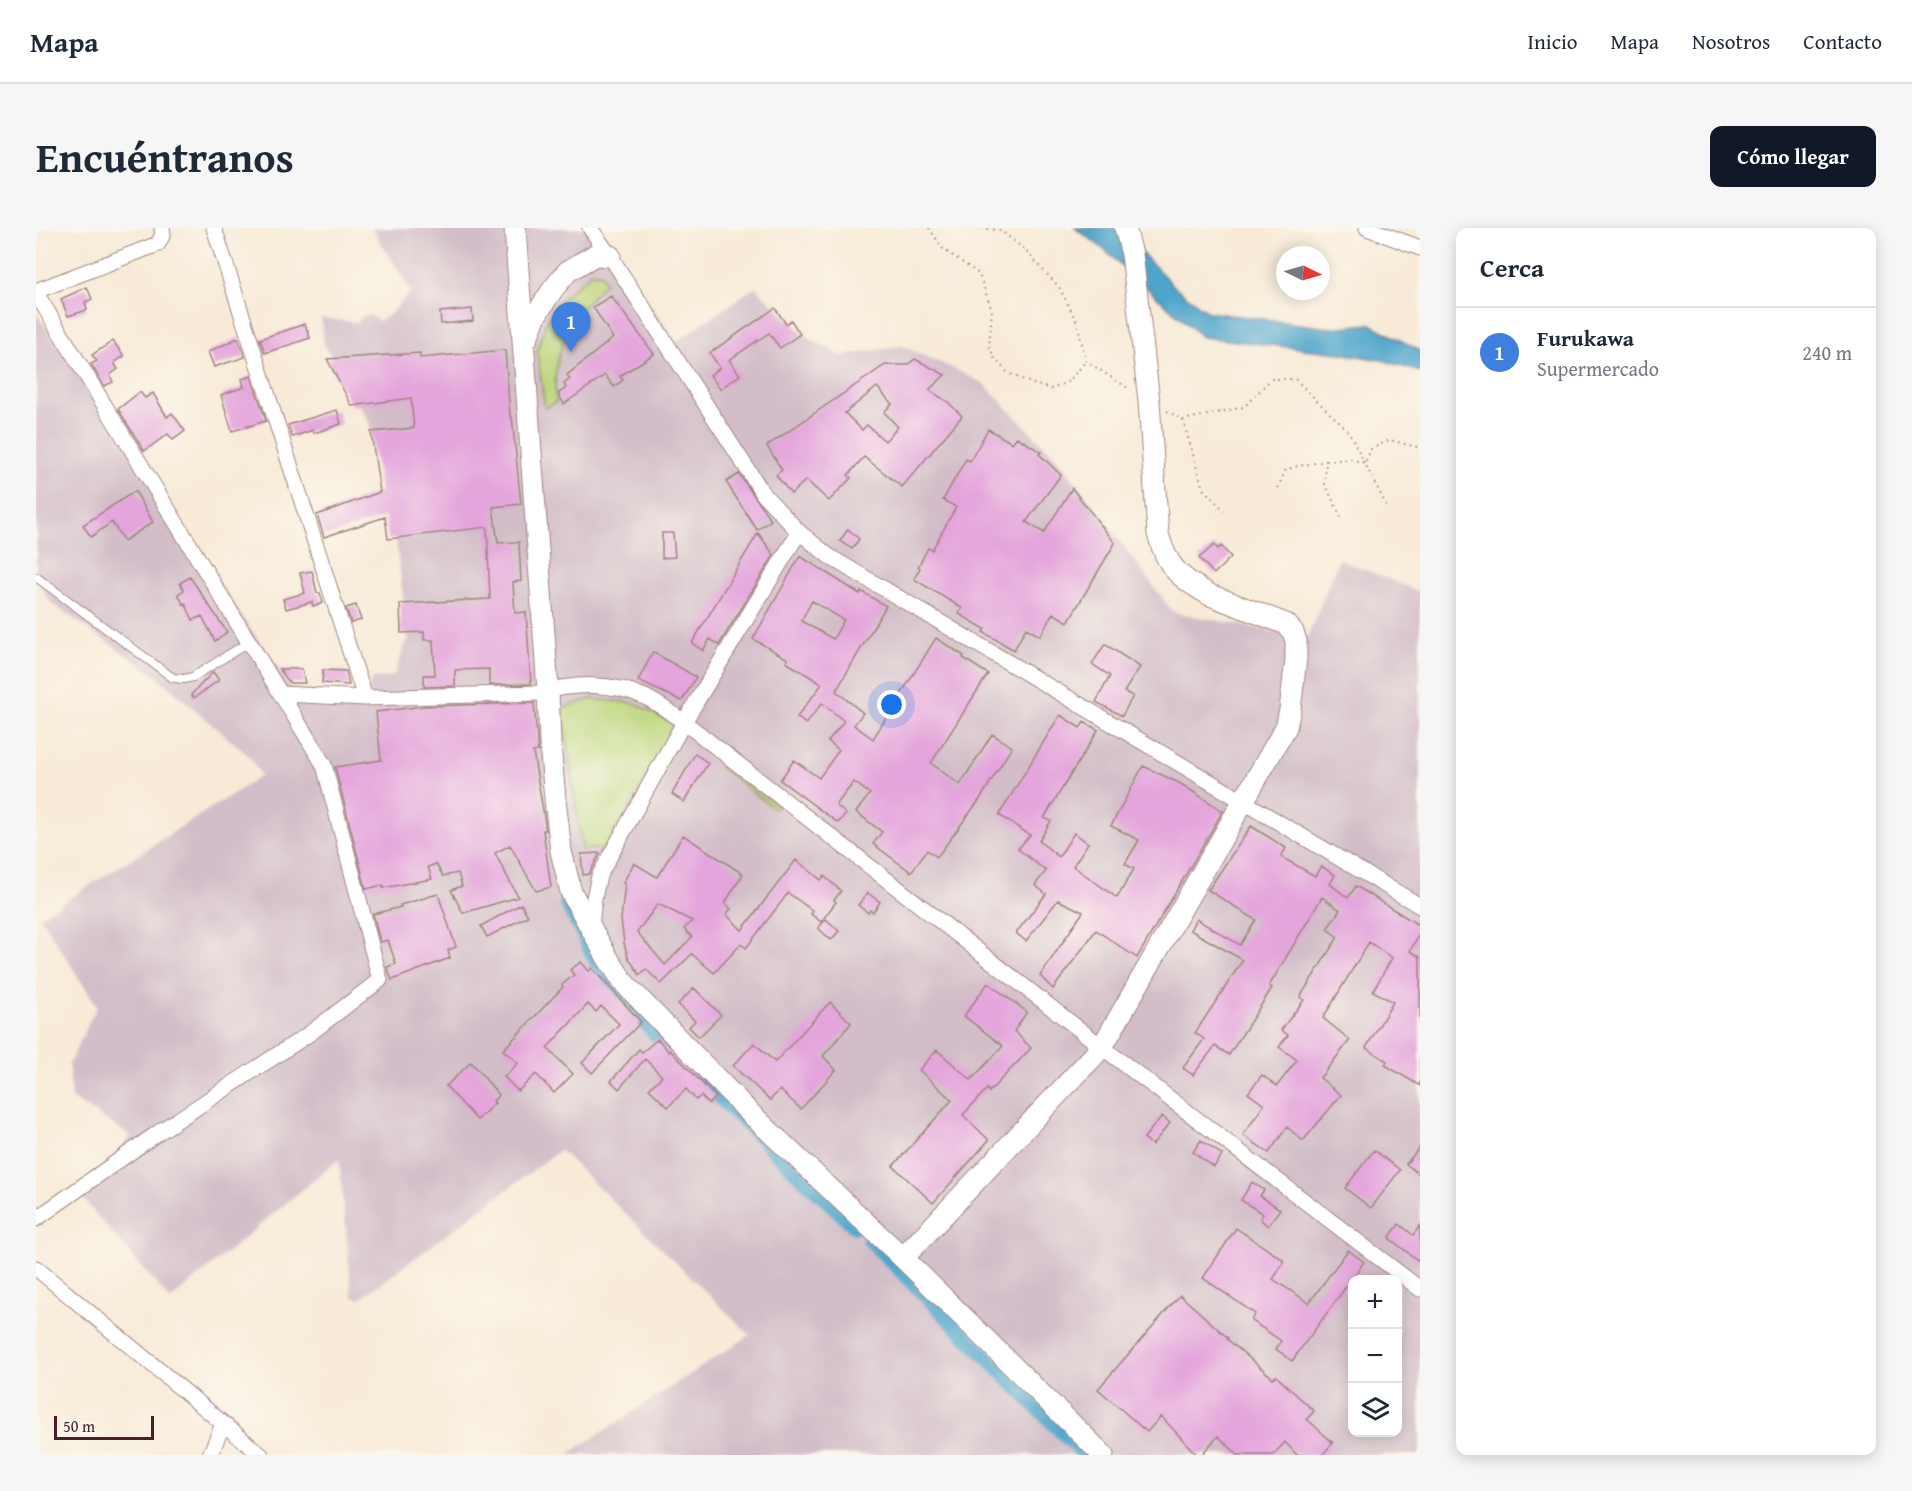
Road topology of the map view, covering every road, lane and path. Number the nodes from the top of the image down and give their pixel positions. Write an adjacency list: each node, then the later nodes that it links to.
1 (162, 228): 11 (street)
2 (214, 228): 28 (street)
3 (515, 228): 12 (street)
4 (590, 228): 10 (street)
5 (929, 228): 13 (path)
6 (981, 228): 13 (path)
7 (1125, 228): 14 (street)
8 (1367, 228): 9 (street)
9 (1420, 248)
10 (610, 256): 12 (street); 23 (street)
11 (36, 292): 25 (street)
12 (523, 350): 26 (street)
13 (1086, 361): 14 (path)
14 (1149, 401): 15 (path); 30 (street)
15 (1183, 420): 18 (path); 21 (path)
16 (1420, 448): 18 (path)
17 (1326, 461): 18 (path); 19 (path); 22 (path)
18 (1365, 463): 20 (path)
19 (1278, 488)
20 (1387, 507)
21 (1225, 511)
22 (1341, 517)
23 (799, 532): 29 (street); 30 (street)
24 (36, 577): 25 (lane)
25 (249, 642): 27 (street)
26 (548, 690): 28 (street); 29 (street); 32 (street)
27 (280, 694): 28 (street); 34 (street)
28 (365, 698)
29 (684, 722): 32 (street); 33 (street)
30 (1245, 801): 31 (street); 33 (street)
31 (1420, 906)
32 (591, 927): 35 (street)
33 (1102, 1047): 35 (street); 37 (street)
34 (36, 1219)
35 (903, 1258): 41 (street)
36 (36, 1268): 38 (street)
37 (1420, 1288)
38 (223, 1424): 39 (street); 40 (street)
39 (210, 1455)
40 (261, 1455)
41 (1103, 1455)

